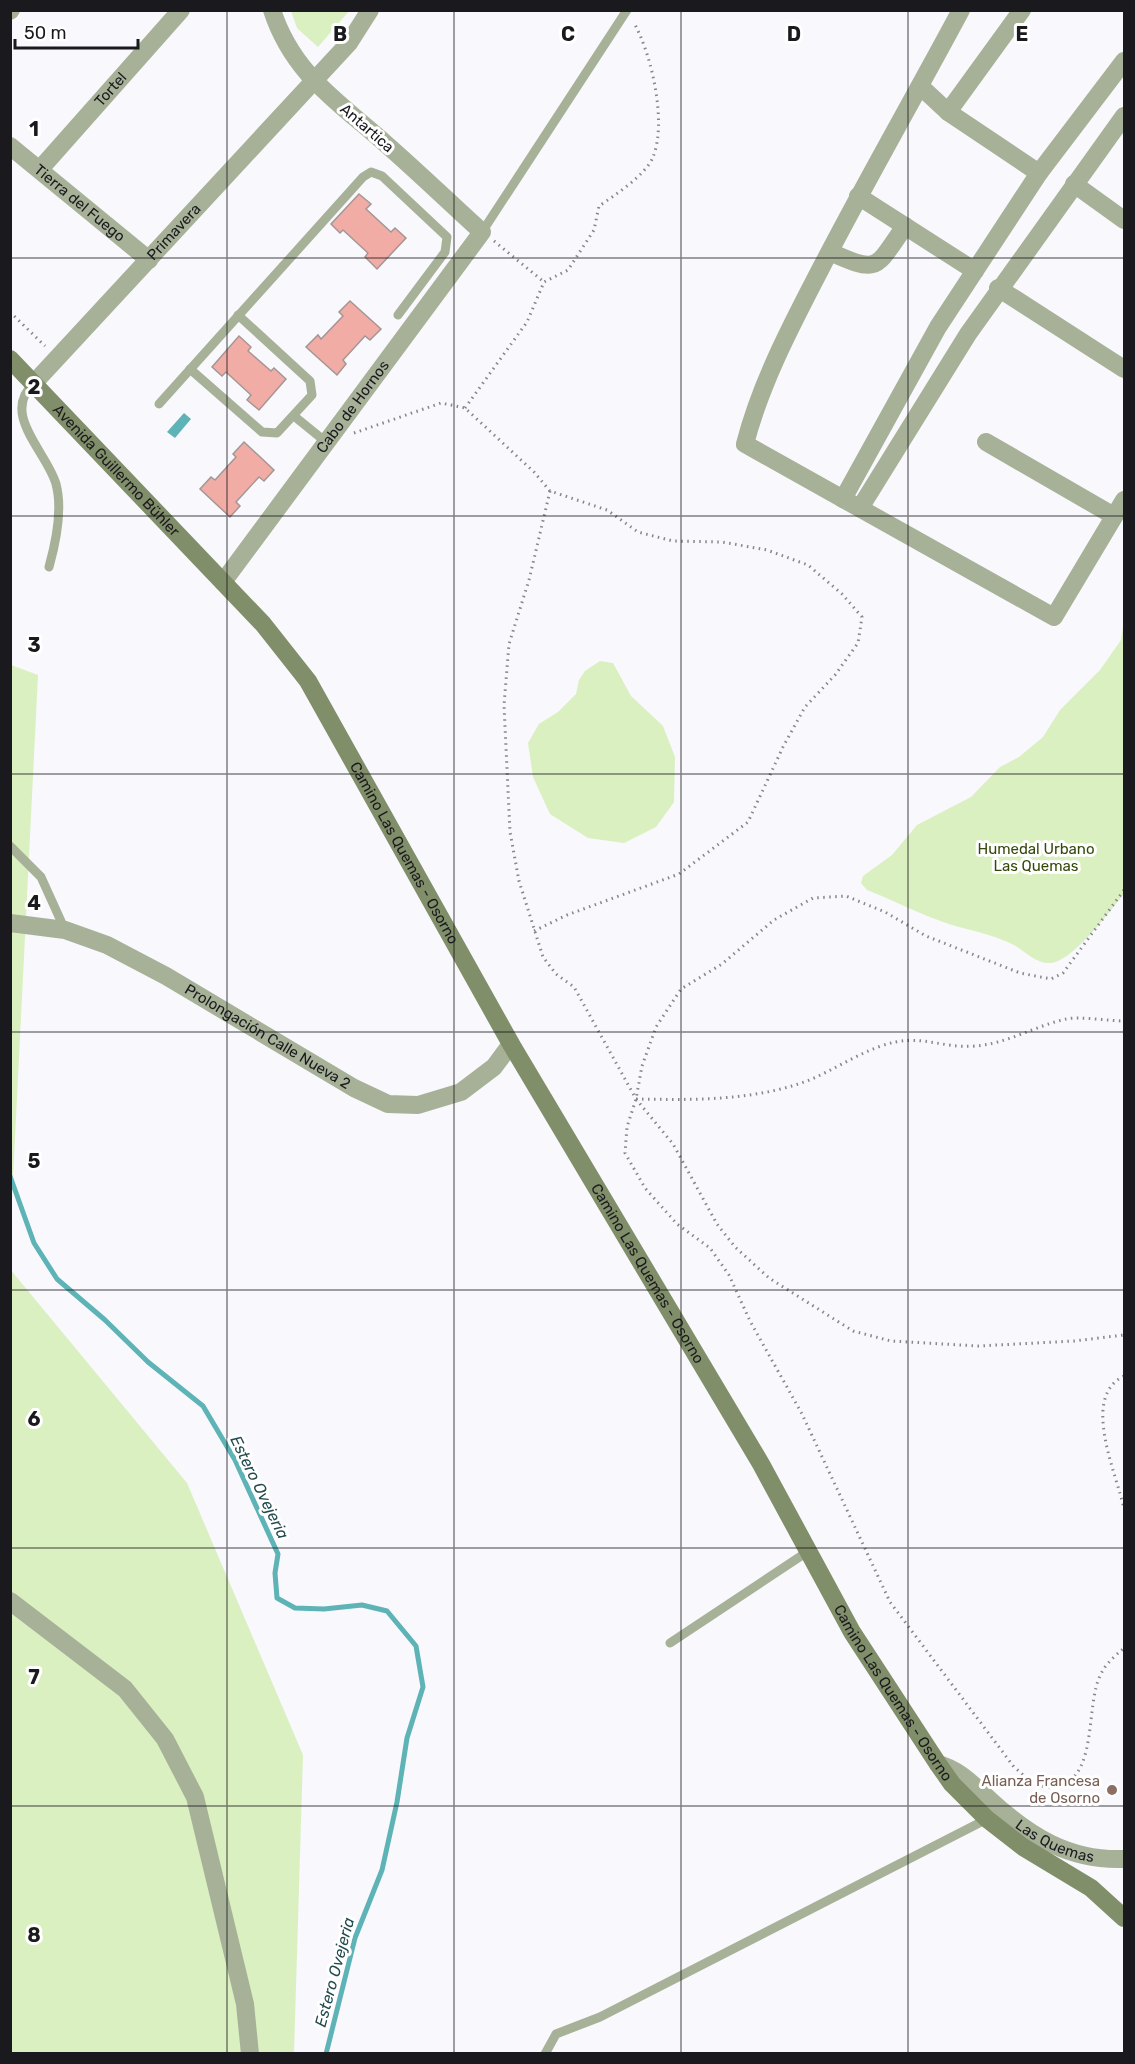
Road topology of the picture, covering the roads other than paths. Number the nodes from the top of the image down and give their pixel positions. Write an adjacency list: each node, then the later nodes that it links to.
1 (181, 10): 13 (street, Tortel)
2 (272, 10): 8 (street, Antartica)
3 (370, 10): 8 (street, Primavera)
4 (961, 10): 9 (street)
5 (1022, 10): 10 (street)
6 (627, 11): 19 (lane)
7 (1125, 61): 14 (street)
8 (313, 82): 19 (street, Antartica); 21 (street, Primavera)
9 (920, 86): 10 (street); 16 (street)
10 (948, 112): 14 (street)
11 (1125, 116): 15 (street)
12 (10, 146): 13 (street, Tierra del Fuego)
13 (41, 168): 21 (street, Tierra del Fuego)
14 (1040, 173): 22 (street)
15 (1074, 184): 17 (street); 23 (street)
16 (858, 196): 18 (street); 20 (street)
17 (1125, 220)
18 (905, 226): 20 (street); 22 (street)
19 (482, 232): 32 (street, Cabo de Hornos)
20 (830, 252): 34 (street)
21 (149, 260): 29 (street, Primavera)
22 (975, 271): 34 (street)
23 (998, 288): 28 (street); 36 (street)
24 (238, 315): 25 (lane); 27 (lane); 31 (lane)
25 (398, 315)
26 (10, 359): 29 (main road, Avenida Guillermo Bühler)
27 (190, 369): 30 (lane); 31 (lane)
28 (1125, 369)
29 (34, 383): 38 (lane); 39 (main road, Avenida Guillermo Bühler)
30 (159, 404)
31 (294, 416): 32 (lane)
32 (327, 442): 39 (street, Cabo de Hornos)
33 (986, 442): 37 (street)
34 (843, 499): 36 (street)
35 (1125, 500): 37 (street)
36 (860, 508): 37 (street)
37 (1114, 516)
38 (49, 567)
39 (223, 582): 43 (main road, Camino Las Quemas - Osorno)
40 (10, 846): 42 (lane)
41 (10, 923): 42 (street, Prolongación Calle Nueva 2)
42 (65, 930): 43 (street, Prolongación Calle Nueva 2)
43 (510, 1044): 44 (main road, Camino Las Quemas - Osorno)
44 (807, 1552): 46 (lane); 47 (main road, Camino Las Quemas - Osorno)
45 (10, 1601): 51 (street)
46 (670, 1643)
47 (938, 1764): 48 (main road, Camino Las Quemas - Osorno); 49 (street, Las Quemas)
48 (987, 1820): 50 (main road, Camino Las Quemas - Osorno); 52 (lane)
49 (1125, 1860)
50 (1125, 1918)
51 (250, 2054)
52 (545, 2054)

